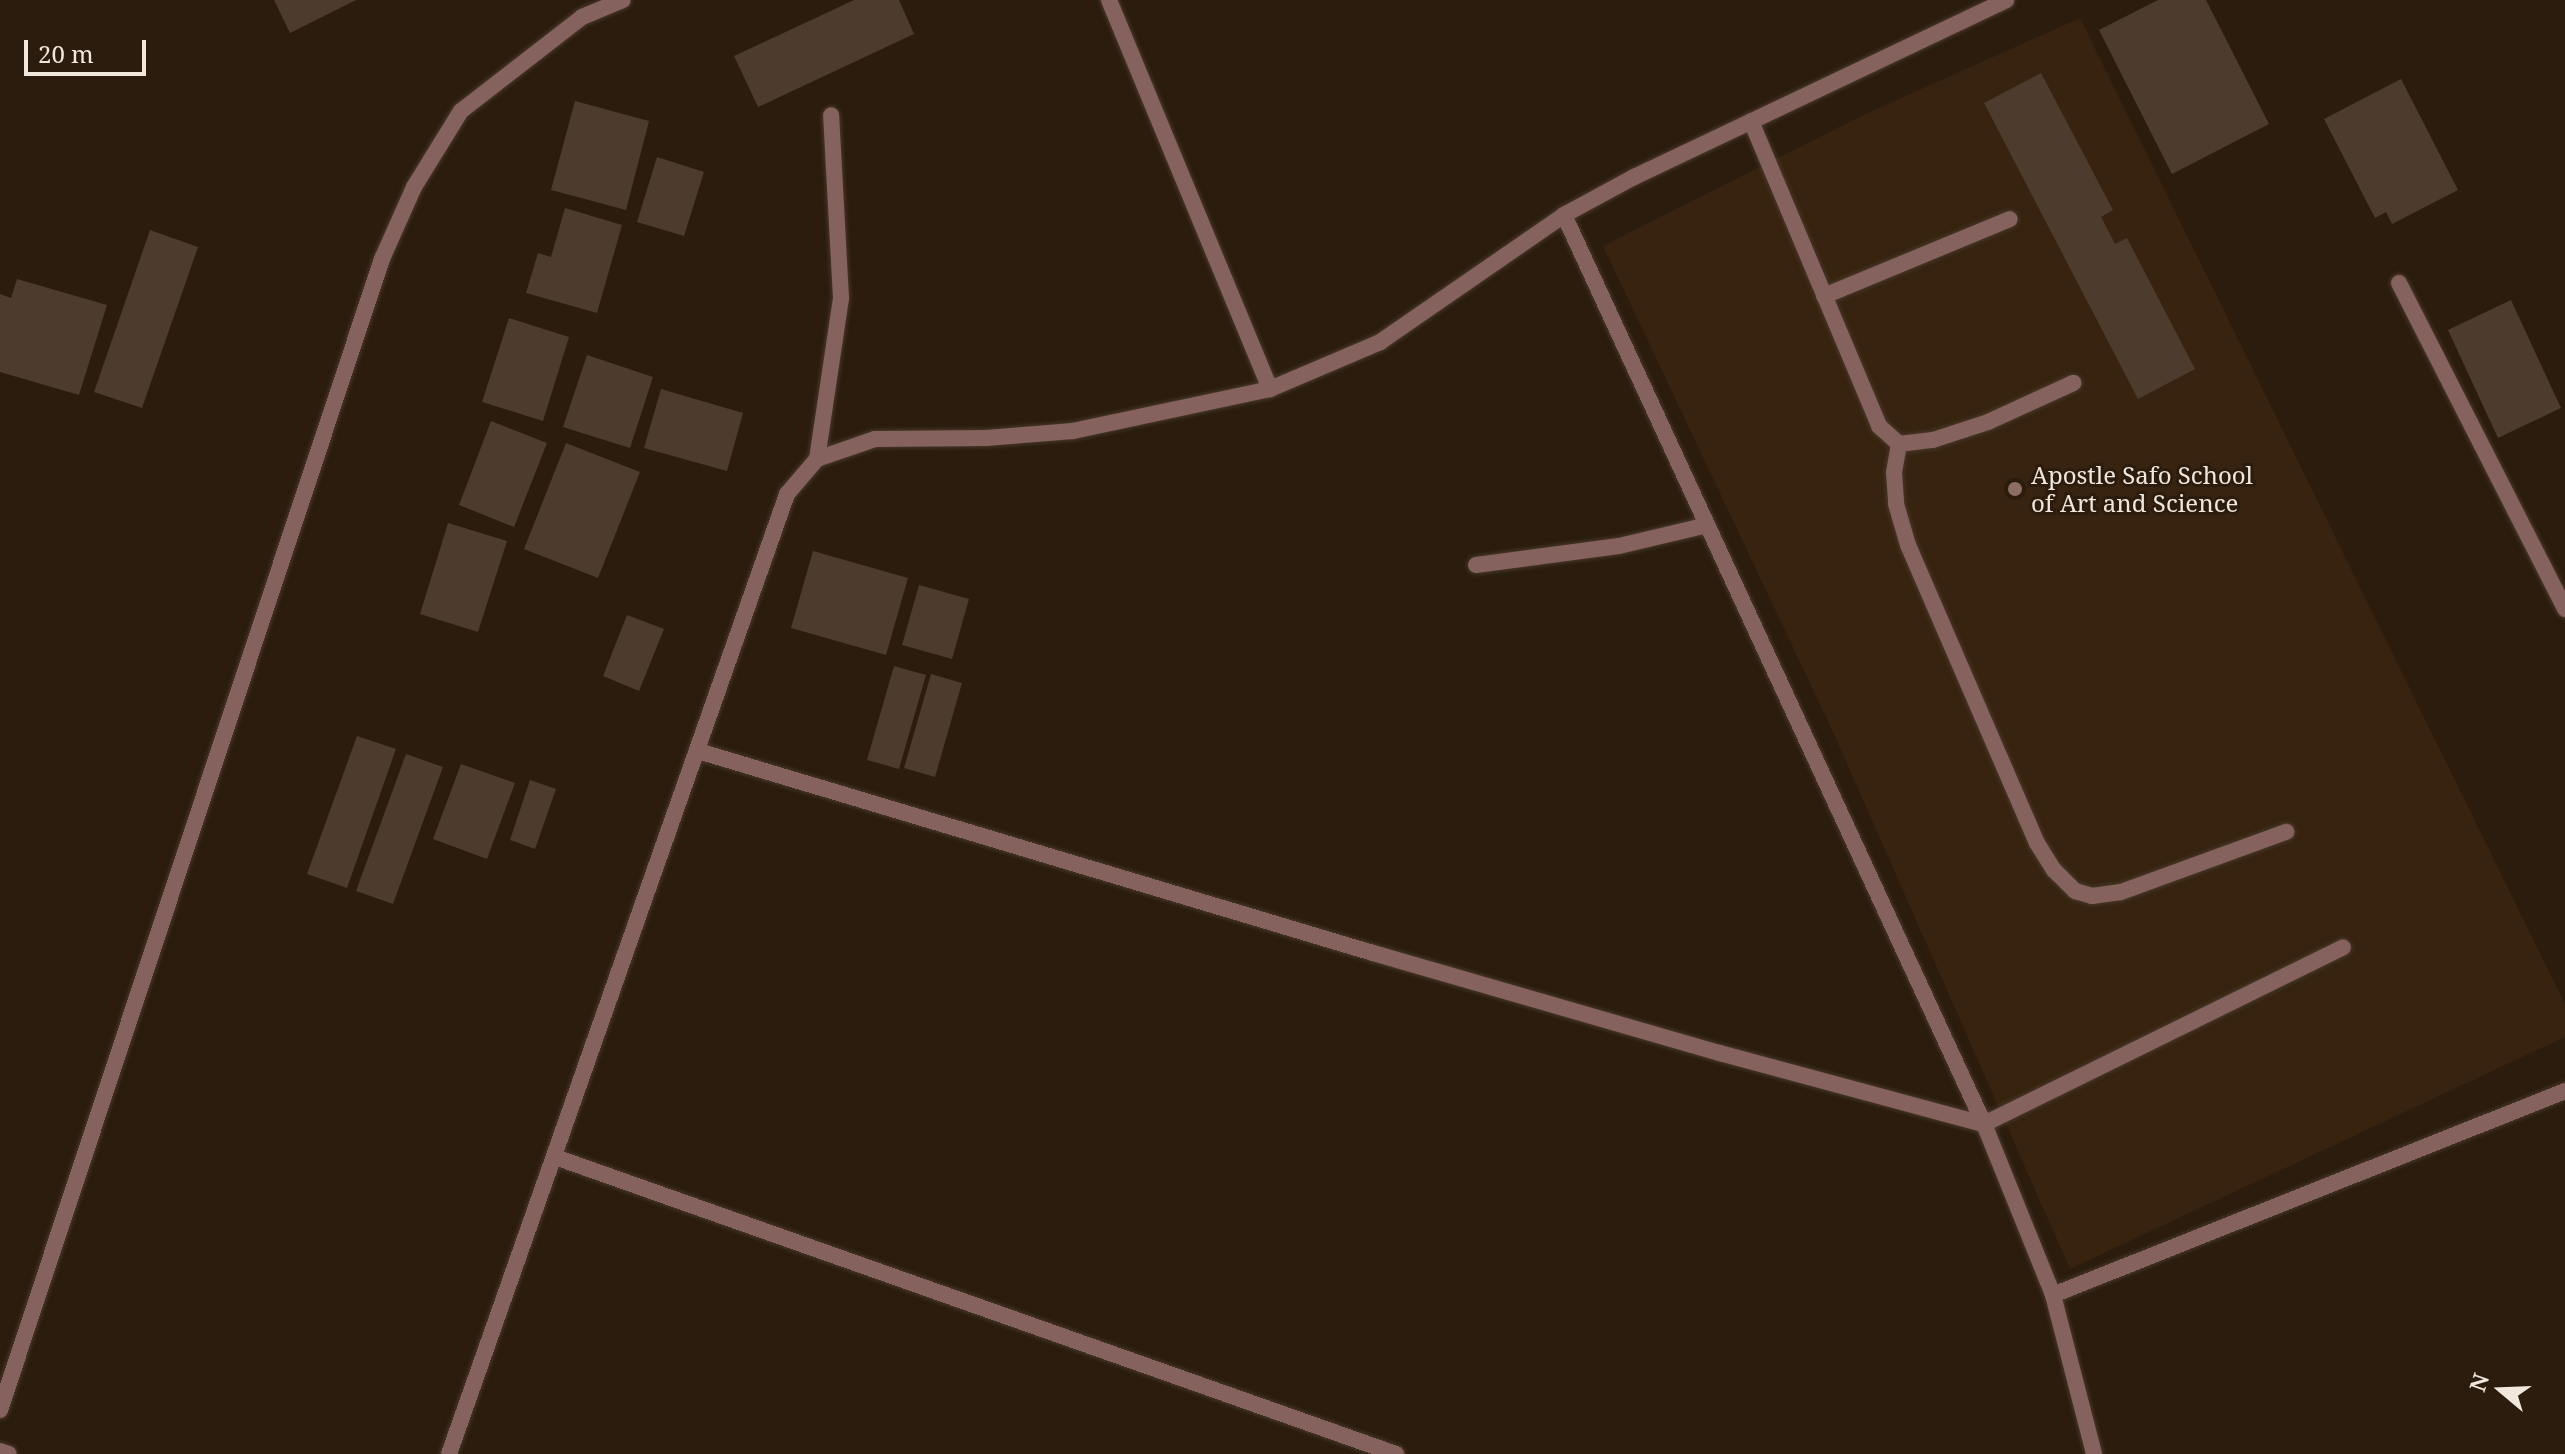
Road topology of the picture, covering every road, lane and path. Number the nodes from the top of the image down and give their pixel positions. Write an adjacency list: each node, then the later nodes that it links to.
1 (623, 0): 24 (street)
2 (1109, 0): 11 (street)
3 (2006, 0): 5 (street)
4 (831, 115): 13 (street)
5 (1751, 121): 6 (street); 9 (street)
6 (1564, 215): 11 (street); 14 (street)
7 (2010, 219): 9 (street)
8 (2399, 283): 16 (street)
9 (1824, 296): 12 (street)
10 (2073, 383): 12 (street)
11 (1270, 389): 13 (street)
12 (1899, 444): 18 (street)
13 (817, 459): 17 (street)
14 (1708, 525): 15 (street); 21 (street)
15 (1476, 565)
16 (2565, 609)
17 (698, 751): 21 (street); 22 (street)
18 (2286, 832)
19 (2343, 947): 21 (street)
20 (2565, 1091): 23 (street)
21 (1984, 1124): 23 (street)
22 (555, 1157): 27 (street); 28 (street)
23 (2053, 1295): 29 (street)
24 (0, 1410)
25 (0, 1451): 26 (street)
26 (9, 1454)
27 (449, 1454)
28 (1396, 1454)
29 (2094, 1454)

